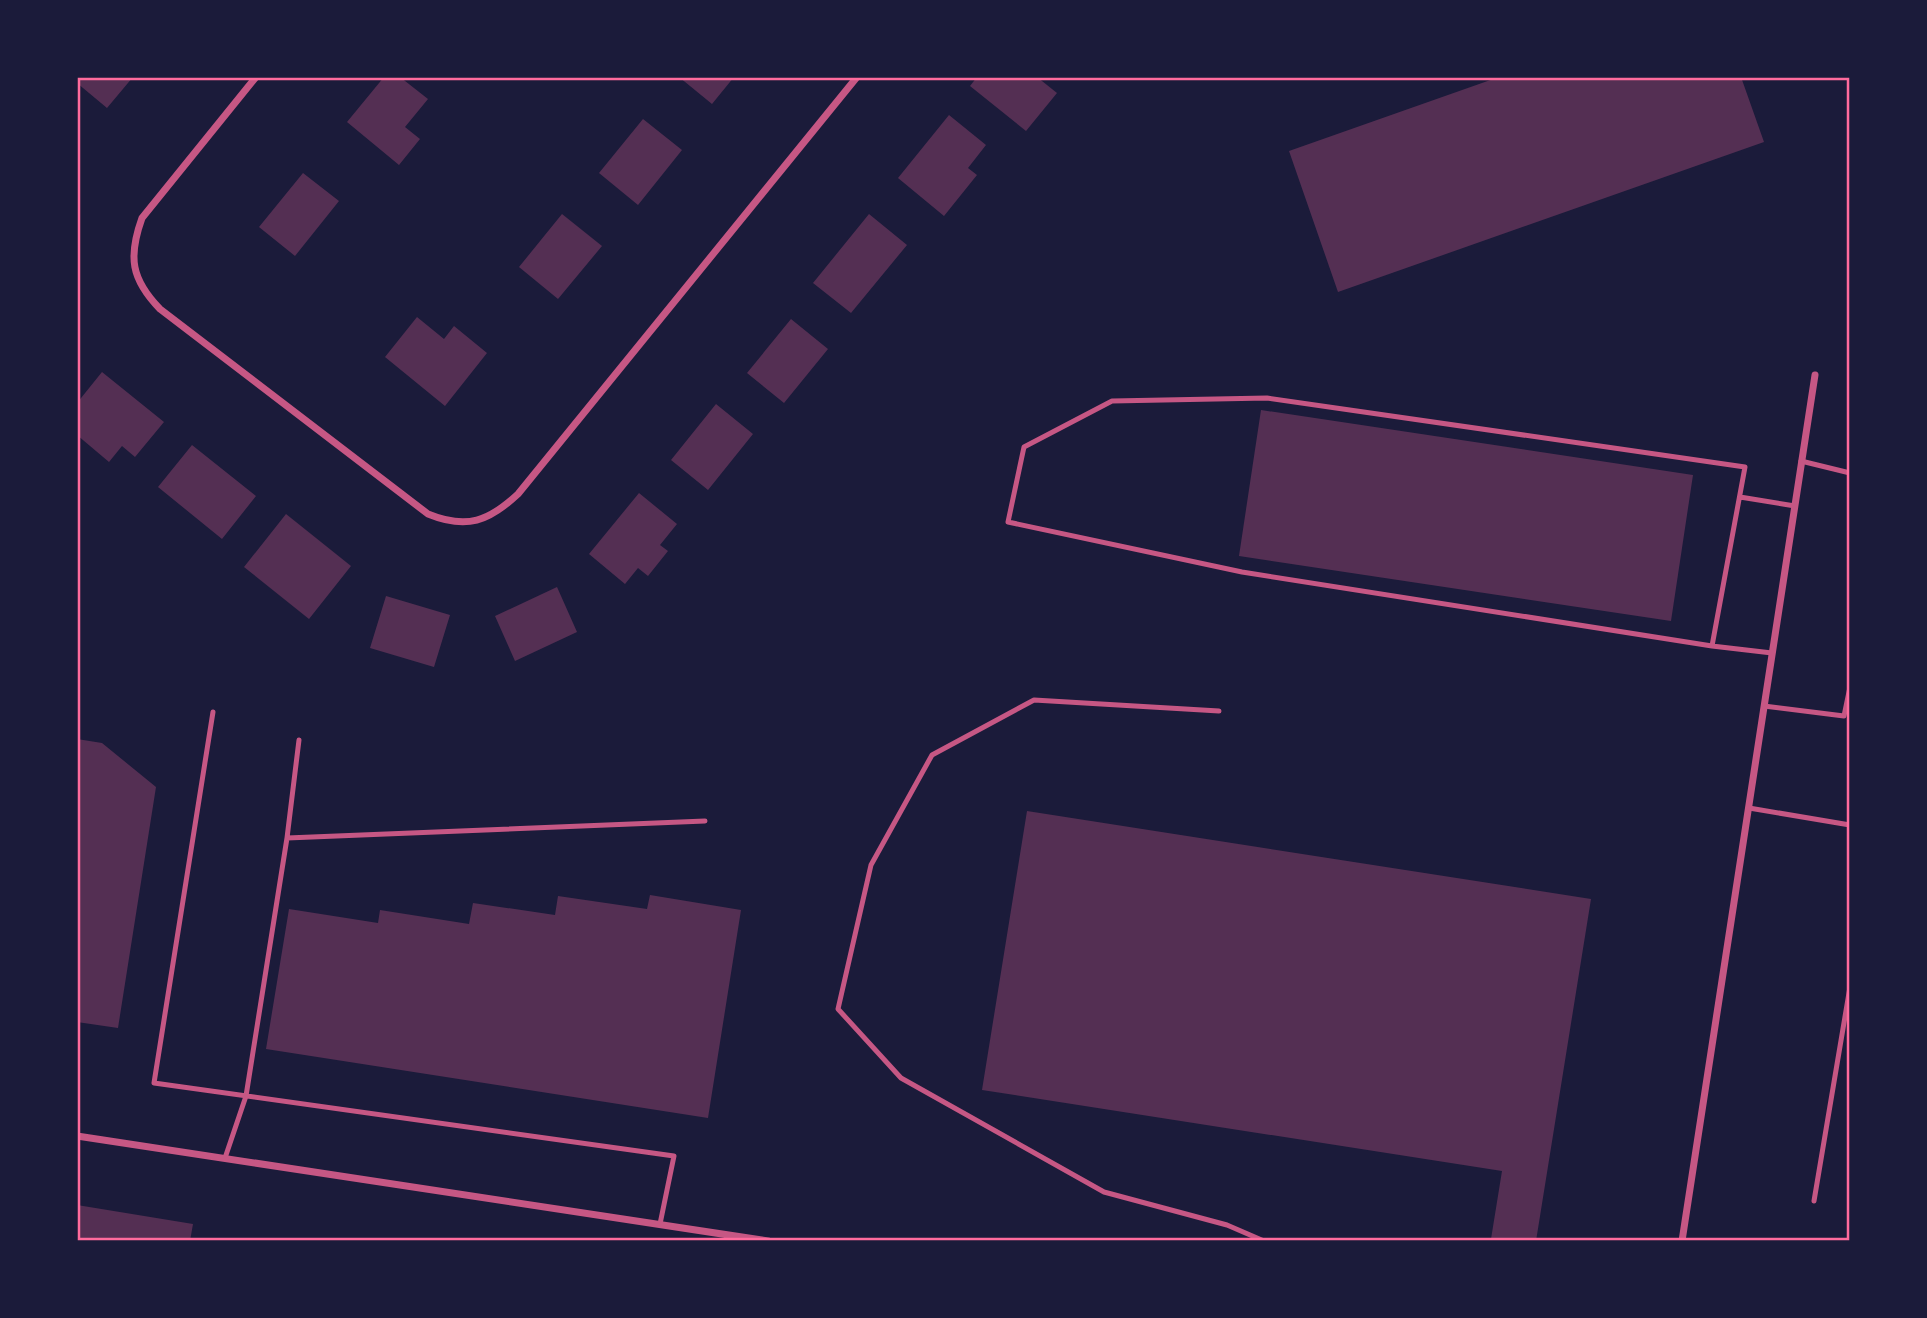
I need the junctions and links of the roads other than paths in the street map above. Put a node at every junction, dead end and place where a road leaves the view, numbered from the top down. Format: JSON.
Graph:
{"nodes":[{"id":1,"x":256,"y":77,"type":"edge"},
{"id":2,"x":857,"y":77,"type":"edge"},
{"id":3,"x":1815,"y":375,"type":"dead end"},
{"id":4,"x":1801,"y":461,"type":"junction"},
{"id":5,"x":1850,"y":473,"type":"edge"},
{"id":6,"x":1740,"y":497,"type":"junction"},
{"id":7,"x":1795,"y":506,"type":"junction"},
{"id":8,"x":1712,"y":646,"type":"junction"},
{"id":9,"x":1772,"y":653,"type":"junction"},
{"id":10,"x":1850,"y":687,"type":"edge"},
{"id":11,"x":1764,"y":706,"type":"junction"},
{"id":12,"x":1219,"y":711,"type":"dead end"},
{"id":13,"x":213,"y":712,"type":"dead end"},
{"id":14,"x":299,"y":740,"type":"dead end"},
{"id":15,"x":1749,"y":808,"type":"junction"},
{"id":16,"x":705,"y":821,"type":"dead end"},
{"id":17,"x":1850,"y":825,"type":"edge"},
{"id":18,"x":287,"y":838,"type":"junction"},
{"id":19,"x":1850,"y":987,"type":"edge"},
{"id":20,"x":246,"y":1096,"type":"junction"},
{"id":21,"x":77,"y":1136,"type":"edge"},
{"id":22,"x":225,"y":1158,"type":"junction"},
{"id":23,"x":1814,"y":1201,"type":"dead end"},
{"id":24,"x":660,"y":1224,"type":"junction"},
{"id":25,"x":768,"y":1241,"type":"edge"},
{"id":26,"x":1264,"y":1241,"type":"edge"},
{"id":27,"x":1682,"y":1241,"type":"edge"}],
"edges":[{"from":1,"to":2,"type":"street"},
{"from":3,"to":4,"type":"street"},
{"from":4,"to":5,"type":"lane"},
{"from":4,"to":7,"type":"street"},
{"from":6,"to":7,"type":"lane"},
{"from":6,"to":8,"type":"lane"},
{"from":6,"to":8,"type":"lane"},
{"from":7,"to":9,"type":"street"},
{"from":8,"to":9,"type":"lane"},
{"from":9,"to":11,"type":"street"},
{"from":10,"to":11,"type":"lane"},
{"from":11,"to":15,"type":"street"},
{"from":12,"to":26,"type":"lane"},
{"from":13,"to":20,"type":"lane"},
{"from":14,"to":18,"type":"lane"},
{"from":15,"to":17,"type":"lane"},
{"from":15,"to":27,"type":"street"},
{"from":16,"to":18,"type":"lane"},
{"from":18,"to":20,"type":"lane"},
{"from":19,"to":23,"type":"lane"},
{"from":20,"to":22,"type":"lane"},
{"from":20,"to":24,"type":"lane"},
{"from":21,"to":22,"type":"street"},
{"from":22,"to":24,"type":"street"},
{"from":24,"to":25,"type":"street"}]}
